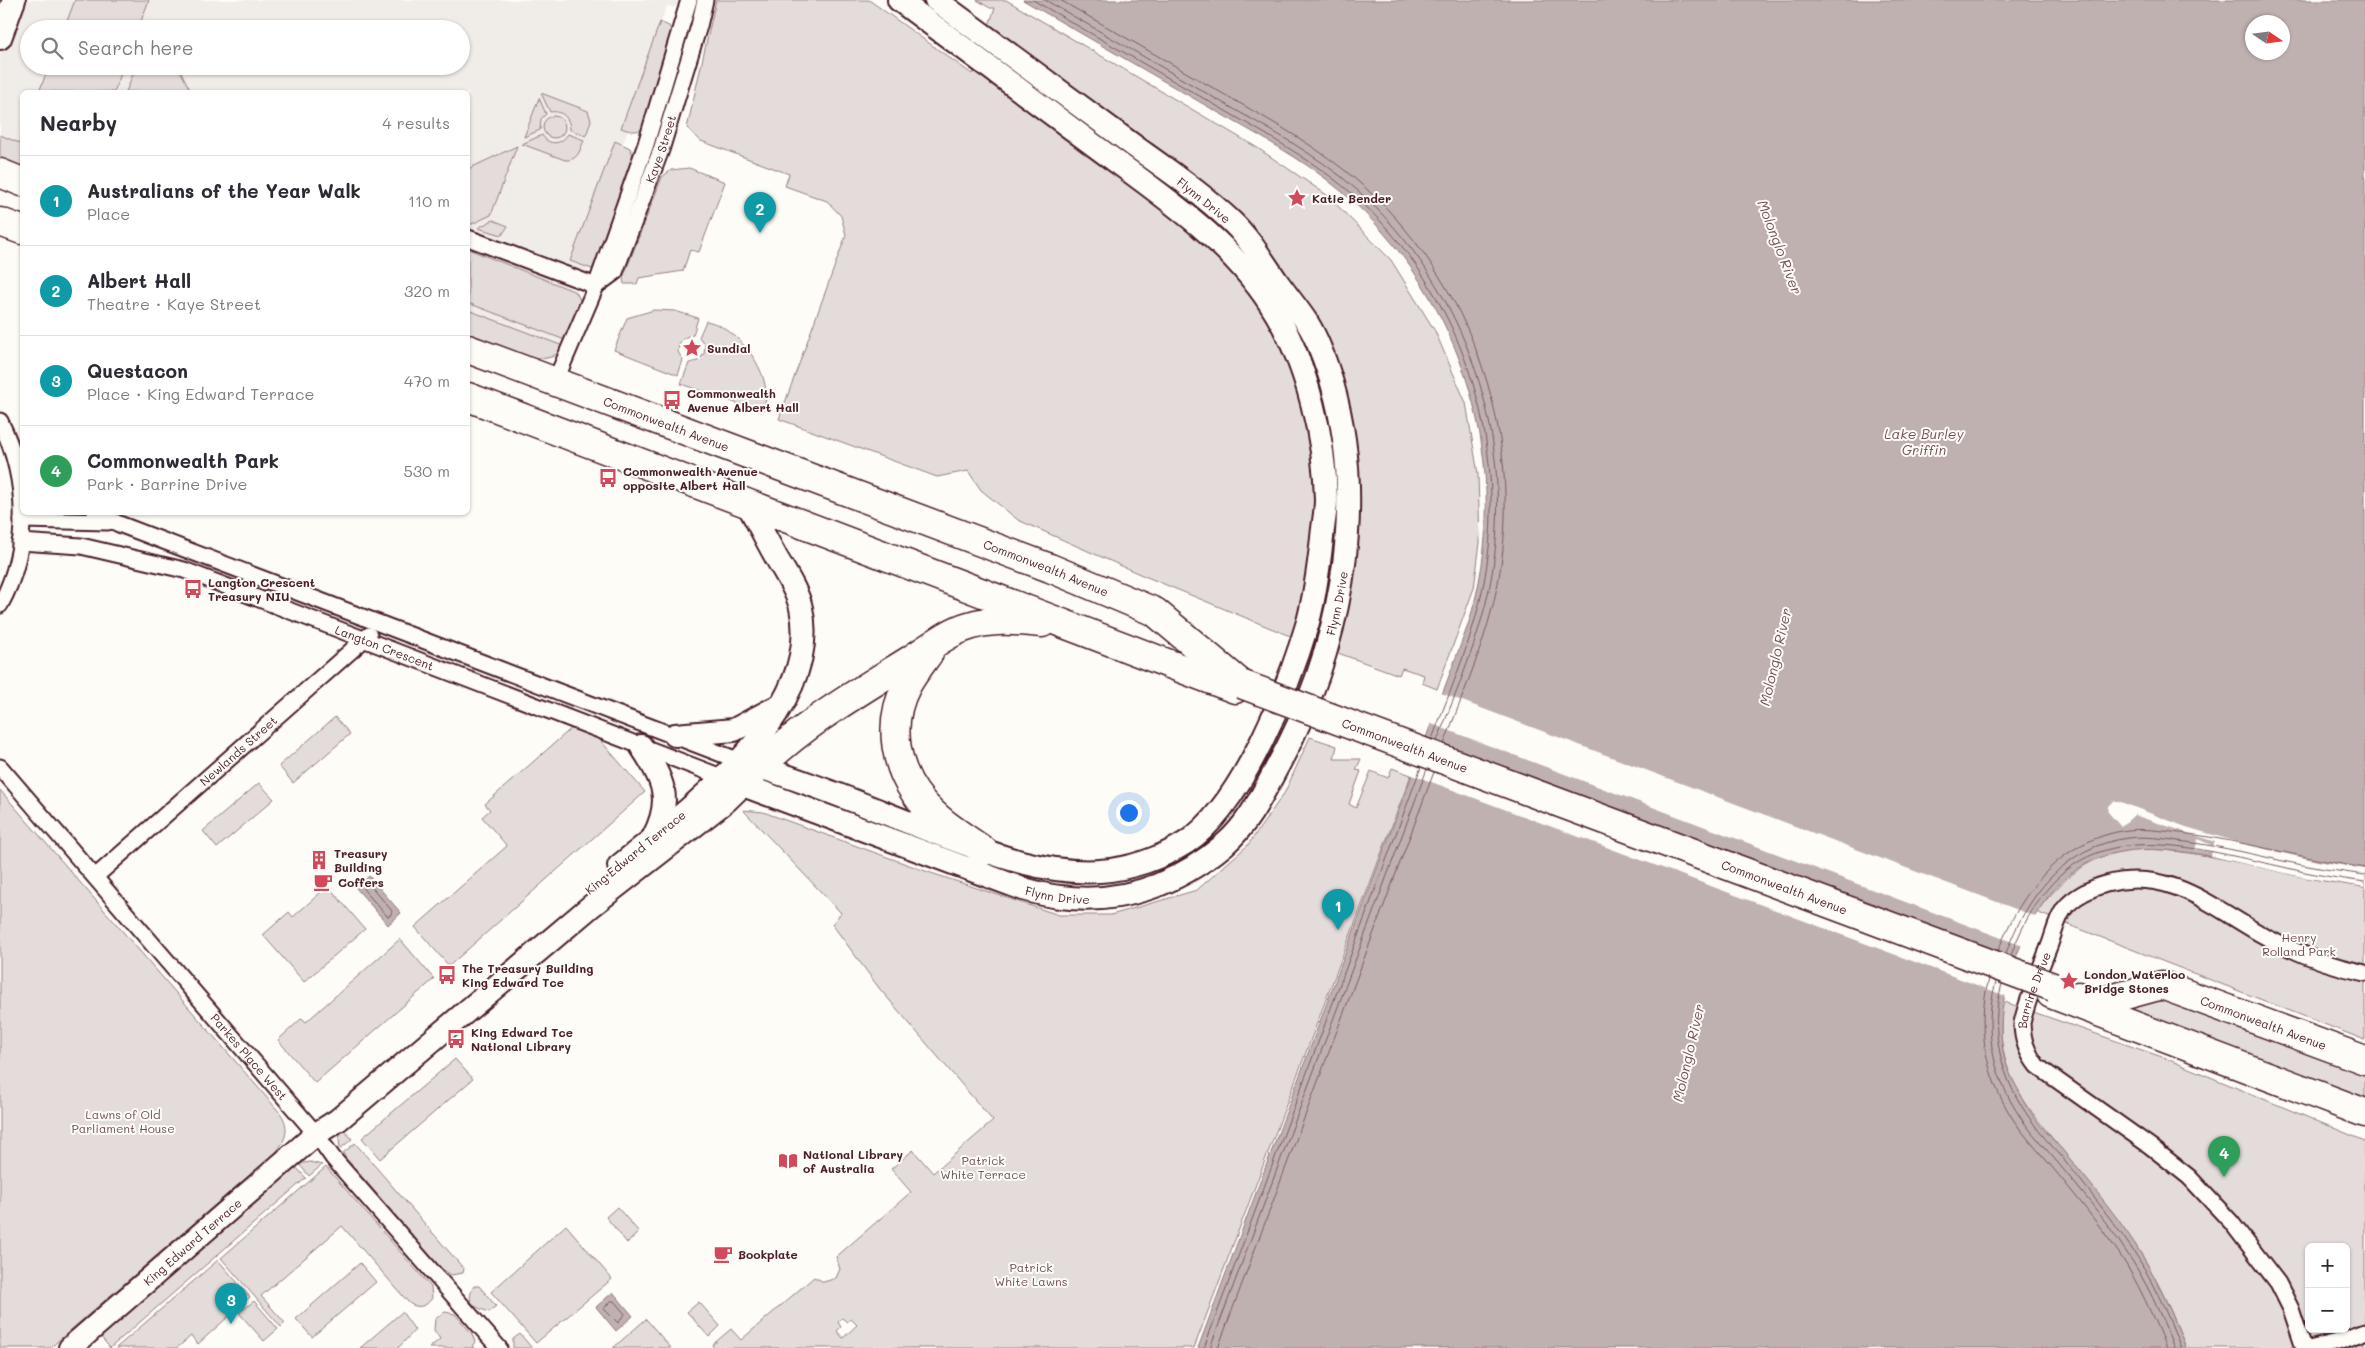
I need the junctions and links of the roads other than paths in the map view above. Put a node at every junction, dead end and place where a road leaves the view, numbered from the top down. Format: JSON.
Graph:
{"nodes":[{"id":1,"x":14,"y":0,"type":"edge"},
{"id":2,"x":689,"y":0,"type":"edge"},
{"id":3,"x":705,"y":0,"type":"edge"},
{"id":4,"x":899,"y":0,"type":"edge"},
{"id":5,"x":936,"y":0,"type":"edge"},
{"id":6,"x":0,"y":38,"type":"edge"},
{"id":7,"x":0,"y":173,"type":"edge"},
{"id":8,"x":20,"y":181,"type":"edge"},
{"id":9,"x":0,"y":222,"type":"edge"},
{"id":10,"x":20,"y":229,"type":"edge"},
{"id":11,"x":470,"y":239,"type":"edge"},
{"id":12,"x":596,"y":286,"type":"junction"},
{"id":13,"x":470,"y":350,"type":"edge"},
{"id":14,"x":555,"y":382,"type":"junction"},
{"id":15,"x":470,"y":398,"type":"edge"},
{"id":16,"x":0,"y":421,"type":"edge"},
{"id":17,"x":8,"y":440,"type":"junction"},
{"id":18,"x":20,"y":456,"type":"edge"},
{"id":19,"x":20,"y":493,"type":"edge"},
{"id":20,"x":747,"y":503,"type":"junction"},
{"id":21,"x":22,"y":515,"type":"edge"},
{"id":22,"x":99,"y":515,"type":"edge"},
{"id":23,"x":22,"y":520,"type":"junction"},
{"id":24,"x":112,"y":522,"type":"junction"},
{"id":25,"x":20,"y":542,"type":"junction"},
{"id":26,"x":0,"y":605,"type":"edge"},
{"id":27,"x":1068,"y":624,"type":"junction"},
{"id":28,"x":384,"y":625,"type":"junction"},
{"id":29,"x":362,"y":640,"type":"junction"},
{"id":30,"x":940,"y":641,"type":"junction"},
{"id":31,"x":475,"y":659,"type":"junction"},
{"id":32,"x":465,"y":678,"type":"junction"},
{"id":33,"x":1240,"y":687,"type":"junction"},
{"id":34,"x":782,"y":703,"type":"junction"},
{"id":35,"x":675,"y":735,"type":"junction"},
{"id":36,"x":641,"y":746,"type":"junction"},
{"id":37,"x":0,"y":766,"type":"edge"},
{"id":38,"x":742,"y":773,"type":"junction"},
{"id":39,"x":654,"y":837,"type":"junction"},
{"id":40,"x":984,"y":850,"type":"junction"},
{"id":41,"x":95,"y":877,"type":"junction"},
{"id":42,"x":2365,"y":973,"type":"edge"},
{"id":43,"x":2052,"y":991,"type":"junction"},
{"id":44,"x":2365,"y":1060,"type":"edge"},
{"id":45,"x":2365,"y":1112,"type":"edge"},
{"id":46,"x":316,"y":1134,"type":"junction"},
{"id":47,"x":2365,"y":1332,"type":"edge"},
{"id":48,"x":70,"y":1348,"type":"edge"},
{"id":49,"x":500,"y":1348,"type":"edge"},
{"id":50,"x":2304,"y":1348,"type":"edge"},
{"id":51,"x":2313,"y":1348,"type":"edge"}],
"edges":[{"from":1,"to":6,"type":"main road"},
{"from":2,"to":12,"type":"street","name":"Kaye Street"},
{"from":3,"to":12,"type":"street","name":"Kaye Street"},
{"from":4,"to":40,"type":"main road","name":"Flynn Drive"},
{"from":5,"to":38,"type":"main road","name":"Flynn Drive"},
{"from":7,"to":8,"type":"highway"},
{"from":9,"to":10,"type":"highway"},
{"from":11,"to":12,"type":"street"},
{"from":12,"to":14,"type":"street","name":"Kaye Street"},
{"from":13,"to":14,"type":"highway","name":"Commonwealth Avenue"},
{"from":14,"to":33,"type":"highway","name":"Commonwealth Avenue"},
{"from":15,"to":20,"type":"highway","name":"Commonwealth Avenue"},
{"from":16,"to":17,"type":"street"},
{"from":17,"to":18,"type":"street"},
{"from":17,"to":19,"type":"street"},
{"from":20,"to":27,"type":"highway","name":"Commonwealth Avenue"},
{"from":20,"to":34,"type":"main road","name":"King Edward Terrace"},
{"from":21,"to":23,"type":"street"},
{"from":22,"to":24,"type":"street","name":"Langton Crescent"},
{"from":23,"to":24,"type":"street","name":"Langton Crescent"},
{"from":23,"to":25,"type":"street"},
{"from":24,"to":28,"type":"street","name":"Langton Crescent"},
{"from":25,"to":26,"type":"street"},
{"from":25,"to":29,"type":"street","name":"Langton Crescent"},
{"from":27,"to":30,"type":"highway"},
{"from":27,"to":33,"type":"highway","name":"Commonwealth Avenue"},
{"from":28,"to":29,"type":"street","name":"Newlands Street"},
{"from":28,"to":31,"type":"street","name":"Langton Crescent"},
{"from":29,"to":32,"type":"street","name":"Langton Crescent"},
{"from":29,"to":41,"type":"street","name":"Newlands Street"},
{"from":30,"to":38,"type":"highway"},
{"from":30,"to":40,"type":"highway"},
{"from":31,"to":32,"type":"street"},
{"from":31,"to":35,"type":"street","name":"Langton Crescent"},
{"from":32,"to":36,"type":"street","name":"Langton Crescent"},
{"from":33,"to":43,"type":"highway","name":"Commonwealth Avenue","bridge":true},
{"from":33,"to":43,"type":"highway","name":"Commonwealth Avenue"},
{"from":34,"to":35,"type":"main road"},
{"from":34,"to":38,"type":"main road","name":"King Edward Terrace"},
{"from":35,"to":38,"type":"street","name":"Langton Crescent"},
{"from":36,"to":38,"type":"street","name":"Langton Crescent"},
{"from":36,"to":39,"type":"main road"},
{"from":37,"to":41,"type":"street","name":"Parkes Place West"},
{"from":38,"to":39,"type":"main road","name":"King Edward Terrace"},
{"from":38,"to":40,"type":"main road","name":"Flynn Drive"},
{"from":38,"to":46,"type":"main road","name":"King Edward Terrace"},
{"from":39,"to":46,"type":"main road","name":"King Edward Terrace"},
{"from":41,"to":46,"type":"street","name":"Parkes Place West"},
{"from":42,"to":50,"type":"street","name":"Barrine Drive"},
{"from":43,"to":44,"type":"highway","name":"Commonwealth Avenue"},
{"from":43,"to":45,"type":"highway","name":"Commonwealth Avenue"},
{"from":46,"to":48,"type":"main road","name":"King Edward Terrace"},
{"from":46,"to":49,"type":"street","name":"Parkes Place West"},
{"from":47,"to":51,"type":"street"}]}
